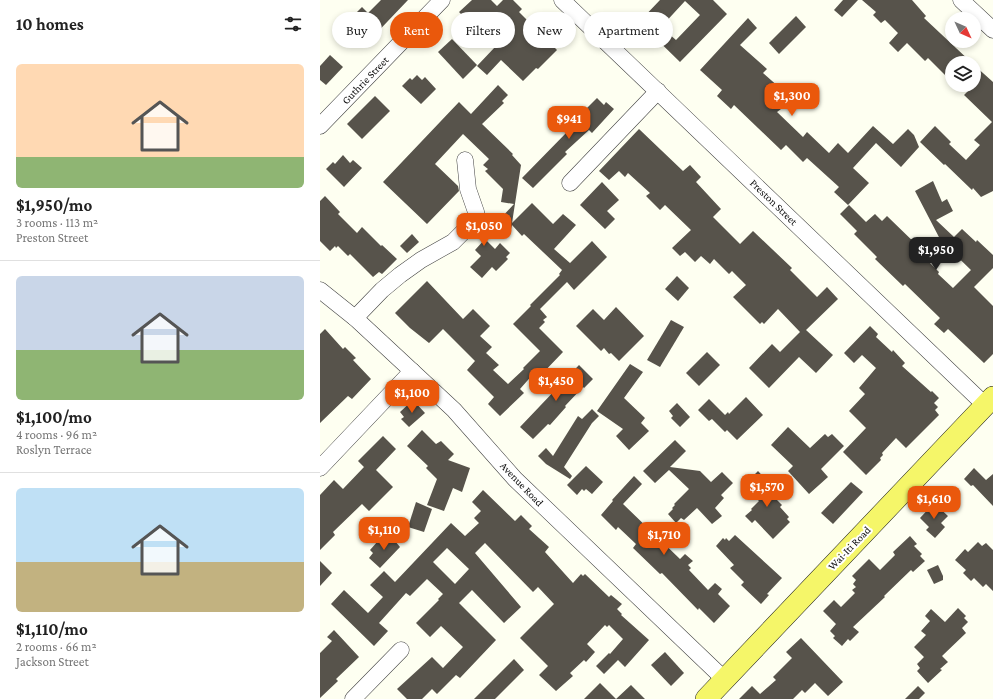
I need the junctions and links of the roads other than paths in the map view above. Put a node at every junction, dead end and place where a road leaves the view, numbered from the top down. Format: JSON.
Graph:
{"nodes":[{"id":1,"x":442,"y":0,"type":"edge"},
{"id":2,"x":562,"y":0,"type":"edge"},
{"id":3,"x":961,"y":0,"type":"edge"},
{"id":4,"x":993,"y":30,"type":"edge"},
{"id":5,"x":658,"y":91,"type":"junction"},
{"id":6,"x":320,"y":126,"type":"edge"},
{"id":7,"x":464,"y":160,"type":"dead end"},
{"id":8,"x":570,"y":183,"type":"dead end"},
{"id":9,"x":320,"y":290,"type":"edge"},
{"id":10,"x":355,"y":318,"type":"junction"},
{"id":11,"x":412,"y":371,"type":"junction"},
{"id":12,"x":989,"y":401,"type":"edge"},
{"id":13,"x":320,"y":468,"type":"edge"},
{"id":14,"x":401,"y":650,"type":"dead end"},
{"id":15,"x":724,"y":679,"type":"junction"},
{"id":16,"x":353,"y":699,"type":"edge"},
{"id":17,"x":706,"y":699,"type":"edge"}],
"edges":[{"from":1,"to":6,"type":"street","name":"Guthrie Street"},
{"from":2,"to":5,"type":"street","name":"Preston Street"},
{"from":3,"to":4,"type":"street"},
{"from":5,"to":8,"type":"street"},
{"from":5,"to":12,"type":"street","name":"Preston Street"},
{"from":7,"to":10,"type":"street"},
{"from":9,"to":10,"type":"street","name":"Avenue Road"},
{"from":10,"to":11,"type":"street","name":"Avenue Road"},
{"from":11,"to":13,"type":"street"},
{"from":11,"to":15,"type":"street","name":"Avenue Road"},
{"from":12,"to":15,"type":"main road","name":"Wai-Iti Road"},
{"from":14,"to":16,"type":"street"},
{"from":15,"to":17,"type":"main road","name":"Wai-Iti Road"}]}
